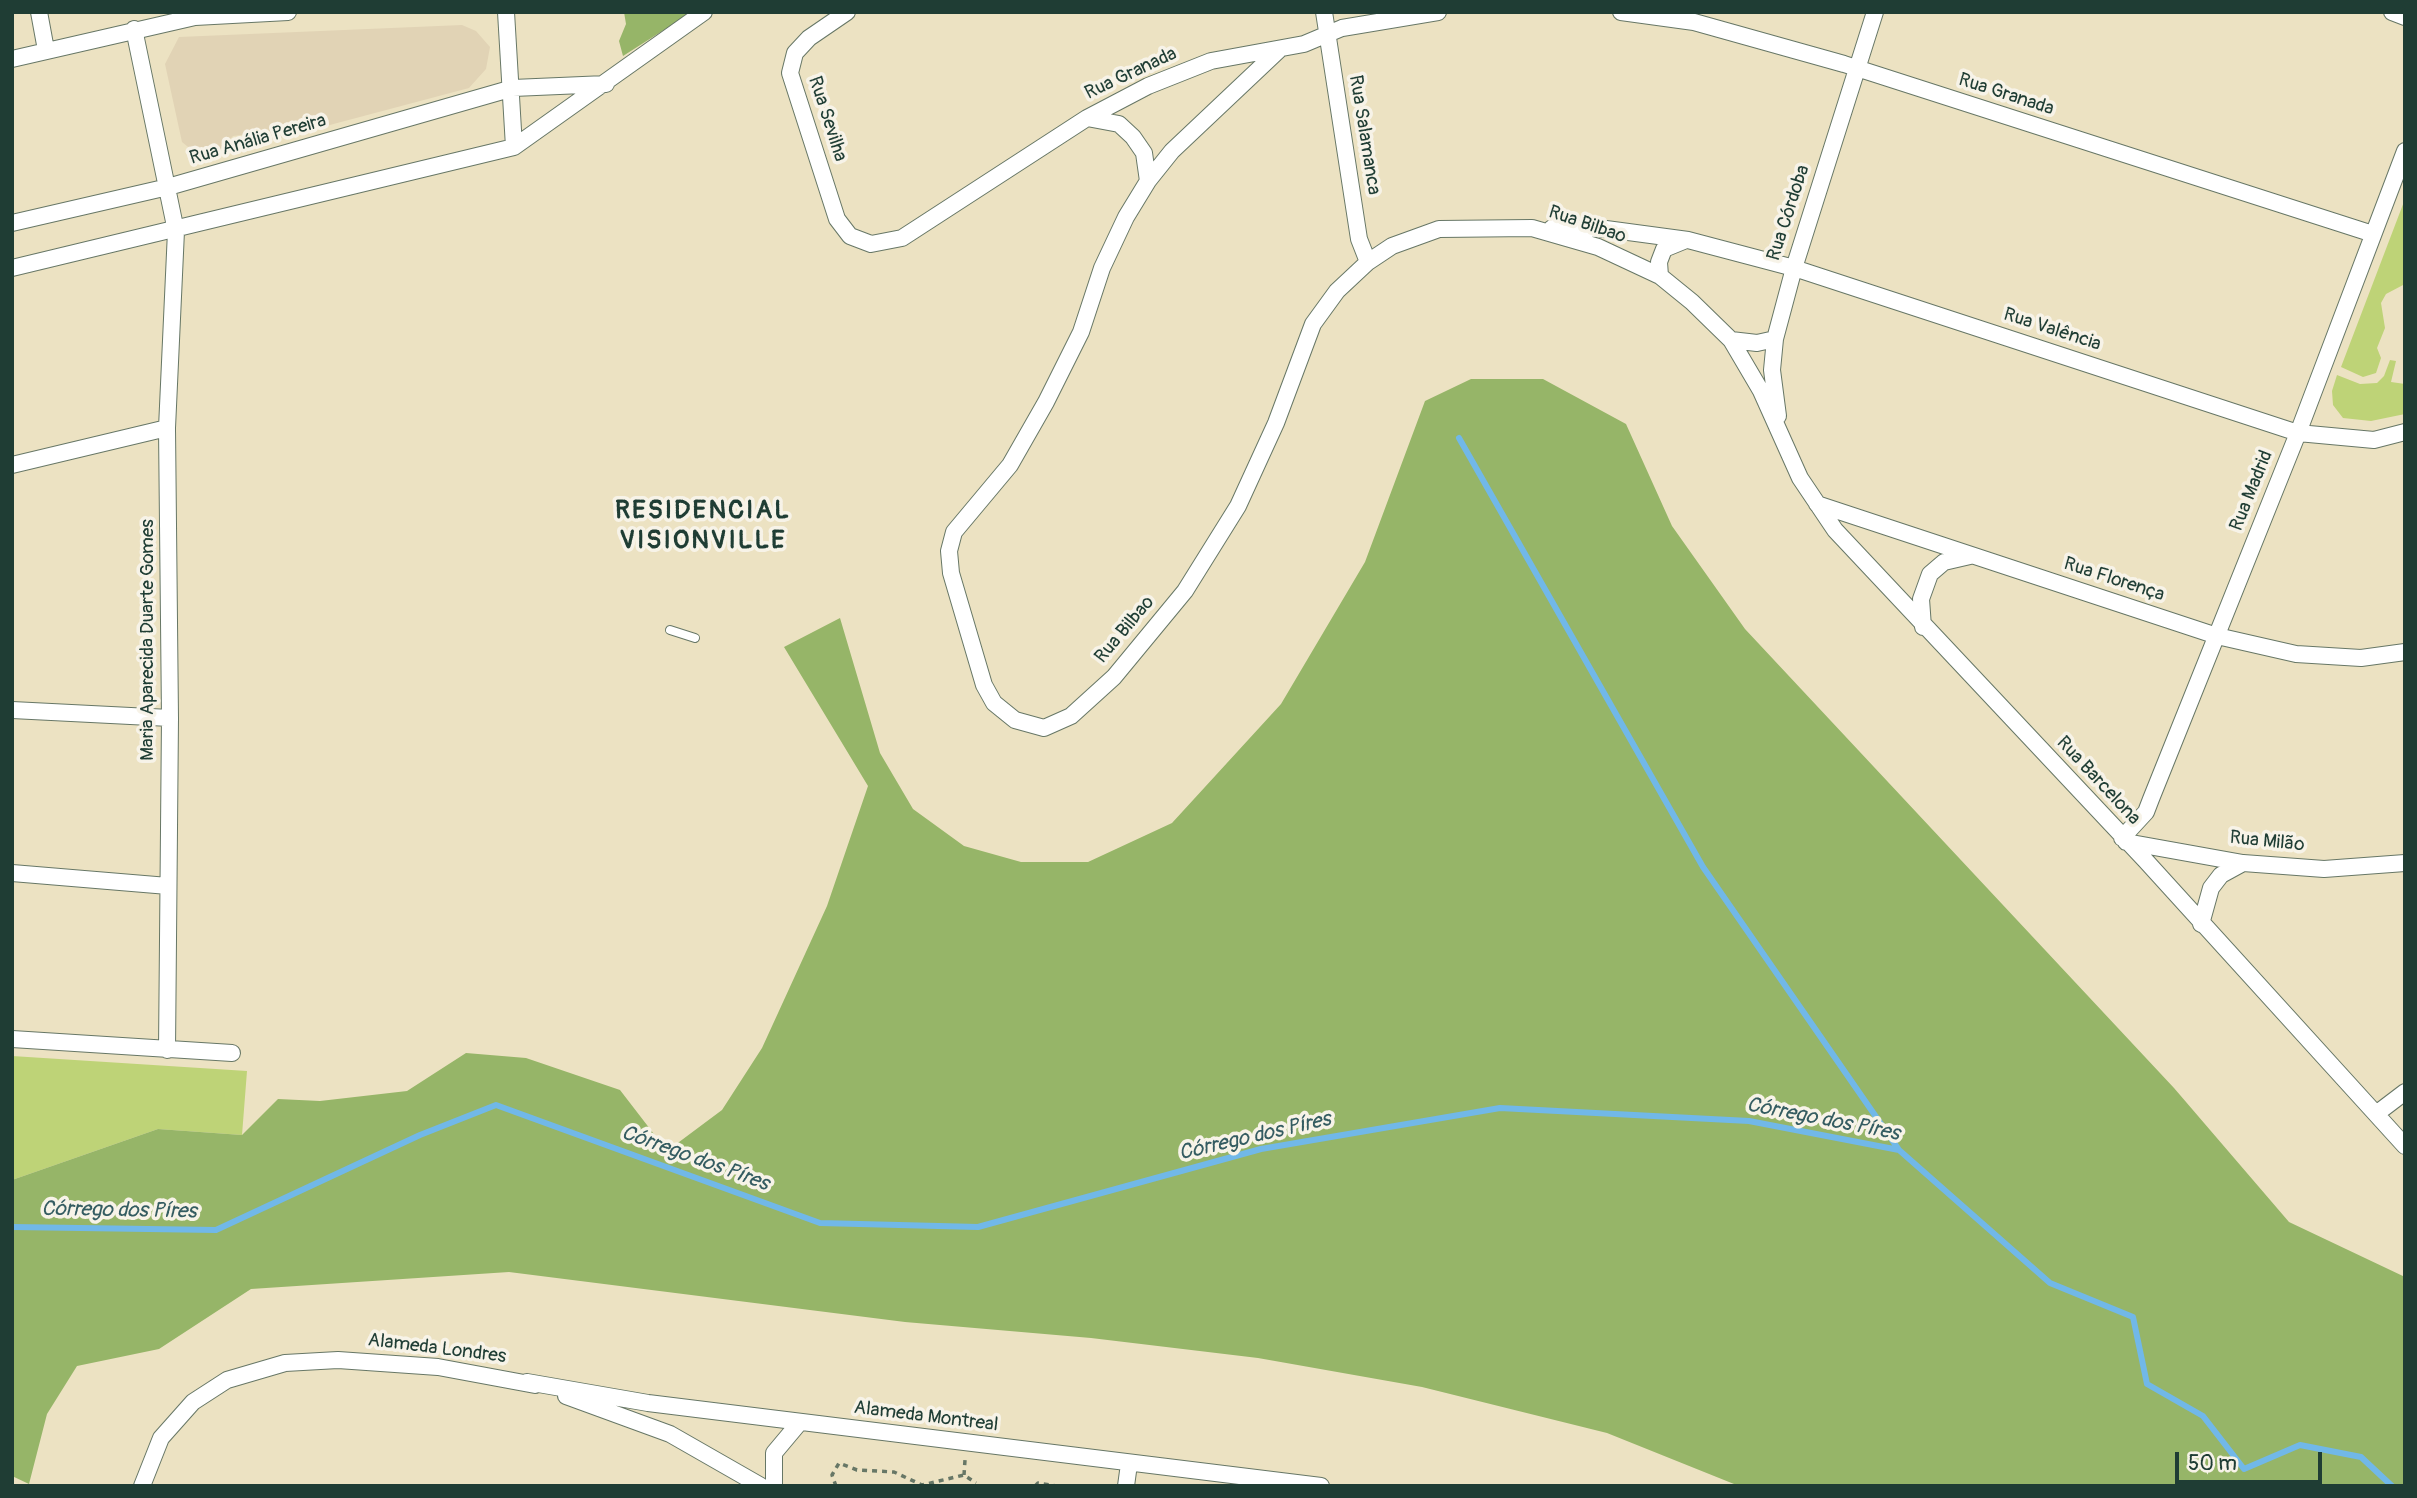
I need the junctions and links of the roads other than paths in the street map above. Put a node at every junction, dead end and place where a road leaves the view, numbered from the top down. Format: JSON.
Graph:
{"nodes":[{"id":1,"x":39,"y":12,"type":"edge"},
{"id":2,"x":288,"y":12,"type":"edge"},
{"id":3,"x":506,"y":12,"type":"edge"},
{"id":4,"x":704,"y":12,"type":"edge"},
{"id":5,"x":847,"y":12,"type":"edge"},
{"id":6,"x":1324,"y":12,"type":"edge"},
{"id":7,"x":1438,"y":12,"type":"edge"},
{"id":8,"x":1620,"y":12,"type":"edge"},
{"id":9,"x":1875,"y":12,"type":"edge"},
{"id":10,"x":2392,"y":12,"type":"edge"},
{"id":11,"x":2405,"y":17,"type":"edge"},
{"id":12,"x":134,"y":29,"type":"junction"},
{"id":13,"x":1327,"y":35,"type":"junction"},
{"id":14,"x":1280,"y":49,"type":"junction"},
{"id":15,"x":46,"y":50,"type":"junction"},
{"id":16,"x":12,"y":58,"type":"edge"},
{"id":17,"x":1858,"y":68,"type":"junction"},
{"id":18,"x":606,"y":84,"type":"junction"},
{"id":19,"x":513,"y":88,"type":"junction"},
{"id":20,"x":1087,"y":118,"type":"junction"},
{"id":21,"x":514,"y":147,"type":"junction"},
{"id":22,"x":2405,"y":151,"type":"edge"},
{"id":23,"x":1148,"y":181,"type":"junction"},
{"id":24,"x":168,"y":187,"type":"junction"},
{"id":25,"x":12,"y":223,"type":"edge"},
{"id":26,"x":1532,"y":228,"type":"junction"},
{"id":27,"x":176,"y":230,"type":"junction"},
{"id":28,"x":2373,"y":234,"type":"junction"},
{"id":29,"x":1688,"y":240,"type":"junction"},
{"id":30,"x":871,"y":244,"type":"joint"},
{"id":31,"x":1368,"y":262,"type":"junction"},
{"id":32,"x":12,"y":268,"type":"edge"},
{"id":33,"x":1794,"y":268,"type":"junction"},
{"id":34,"x":1660,"y":276,"type":"junction"},
{"id":35,"x":1775,"y":339,"type":"junction"},
{"id":36,"x":1731,"y":341,"type":"junction"},
{"id":37,"x":167,"y":428,"type":"junction"},
{"id":38,"x":1780,"y":432,"type":"junction"},
{"id":39,"x":2405,"y":432,"type":"edge"},
{"id":40,"x":2298,"y":433,"type":"junction"},
{"id":41,"x":12,"y":465,"type":"edge"},
{"id":42,"x":1817,"y":504,"type":"junction"},
{"id":43,"x":1973,"y":555,"type":"junction"},
{"id":44,"x":1923,"y":627,"type":"junction"},
{"id":45,"x":670,"y":630,"type":"dead end"},
{"id":46,"x":2217,"y":636,"type":"junction"},
{"id":47,"x":695,"y":638,"type":"dead end"},
{"id":48,"x":2405,"y":652,"type":"edge"},
{"id":49,"x":12,"y":710,"type":"edge"},
{"id":50,"x":170,"y":719,"type":"junction"},
{"id":51,"x":2124,"y":840,"type":"junction"},
{"id":52,"x":2243,"y":863,"type":"junction"},
{"id":53,"x":2405,"y":863,"type":"edge"},
{"id":54,"x":12,"y":873,"type":"edge"},
{"id":55,"x":168,"y":886,"type":"junction"},
{"id":56,"x":2202,"y":924,"type":"junction"},
{"id":57,"x":12,"y":1039,"type":"edge"},
{"id":58,"x":167,"y":1050,"type":"junction"},
{"id":59,"x":232,"y":1053,"type":"dead end"},
{"id":60,"x":2405,"y":1092,"type":"edge"},
{"id":61,"x":2376,"y":1114,"type":"junction"},
{"id":62,"x":2405,"y":1146,"type":"edge"},
{"id":63,"x":527,"y":1382,"type":"junction"},
{"id":64,"x":800,"y":1422,"type":"junction"},
{"id":65,"x":1129,"y":1464,"type":"junction"},
{"id":66,"x":142,"y":1486,"type":"edge"},
{"id":67,"x":761,"y":1486,"type":"edge"},
{"id":68,"x":774,"y":1486,"type":"edge"},
{"id":69,"x":1126,"y":1486,"type":"edge"},
{"id":70,"x":1321,"y":1486,"type":"edge"}],
"edges":[{"from":1,"to":15,"type":"street"},
{"from":2,"to":12,"type":"street"},
{"from":3,"to":19,"type":"street"},
{"from":4,"to":18,"type":"street"},
{"from":5,"to":30,"type":"street","name":"Rua Sevilha"},
{"from":6,"to":13,"type":"street","name":"Rua Salamanca"},
{"from":7,"to":13,"type":"street","name":"Rua Granada"},
{"from":8,"to":17,"type":"street","name":"Rua Granada"},
{"from":9,"to":17,"type":"street","name":"Rua Córdoba"},
{"from":10,"to":11,"type":"street"},
{"from":12,"to":15,"type":"street"},
{"from":12,"to":24,"type":"street","name":"Maria Aparecida Duarte Gomes"},
{"from":13,"to":14,"type":"street","name":"Rua Granada"},
{"from":13,"to":31,"type":"street","name":"Rua Salamanca"},
{"from":14,"to":20,"type":"street","name":"Rua Granada"},
{"from":14,"to":23,"type":"street","name":"Rua Bilbao"},
{"from":15,"to":16,"type":"street"},
{"from":17,"to":28,"type":"street","name":"Rua Granada"},
{"from":17,"to":33,"type":"street","name":"Rua Córdoba"},
{"from":18,"to":19,"type":"street","name":"Rua Anália Pereira"},
{"from":18,"to":21,"type":"street"},
{"from":19,"to":21,"type":"street"},
{"from":19,"to":24,"type":"street","name":"Rua Anália Pereira"},
{"from":20,"to":23,"type":"street"},
{"from":20,"to":30,"type":"street","name":"Rua Granada"},
{"from":21,"to":27,"type":"street"},
{"from":22,"to":28,"type":"street","name":"Rua Madrid"},
{"from":23,"to":31,"type":"street","name":"Rua Bilbao"},
{"from":24,"to":25,"type":"street","name":"Rua Anália Pereira"},
{"from":24,"to":27,"type":"street","name":"Maria Aparecida Duarte Gomes"},
{"from":26,"to":29,"type":"street","name":"Rua Valência"},
{"from":26,"to":31,"type":"street","name":"Rua Bilbao"},
{"from":26,"to":34,"type":"street","name":"Rua Bilbao"},
{"from":27,"to":32,"type":"street"},
{"from":27,"to":37,"type":"street","name":"Maria Aparecida Duarte Gomes"},
{"from":28,"to":40,"type":"street","name":"Rua Madrid"},
{"from":29,"to":33,"type":"street","name":"Rua Valência"},
{"from":29,"to":34,"type":"street"},
{"from":33,"to":35,"type":"street","name":"Rua Córdoba"},
{"from":33,"to":40,"type":"street","name":"Rua Valência"},
{"from":34,"to":36,"type":"street","name":"Rua Bilbao"},
{"from":35,"to":36,"type":"street"},
{"from":35,"to":38,"type":"street","name":"Rua Córdoba"},
{"from":36,"to":38,"type":"street","name":"Rua Bilbao"},
{"from":37,"to":41,"type":"street"},
{"from":37,"to":50,"type":"street","name":"Maria Aparecida Duarte Gomes"},
{"from":38,"to":42,"type":"street","name":"Rua Barcelona"},
{"from":39,"to":40,"type":"street","name":"Rua Valência"},
{"from":40,"to":46,"type":"street","name":"Rua Madrid"},
{"from":42,"to":43,"type":"street","name":"Rua Florença"},
{"from":42,"to":44,"type":"street","name":"Rua Barcelona"},
{"from":43,"to":44,"type":"street"},
{"from":43,"to":46,"type":"street","name":"Rua Florença"},
{"from":44,"to":51,"type":"street","name":"Rua Barcelona"},
{"from":45,"to":47,"type":"lane"},
{"from":46,"to":48,"type":"street","name":"Rua Florença"},
{"from":46,"to":51,"type":"street","name":"Rua Madrid"},
{"from":49,"to":50,"type":"street"},
{"from":50,"to":55,"type":"street","name":"Maria Aparecida Duarte Gomes"},
{"from":51,"to":52,"type":"street","name":"Rua Milão"},
{"from":51,"to":56,"type":"street","name":"Rua Barcelona"},
{"from":52,"to":53,"type":"street","name":"Rua Milão"},
{"from":52,"to":56,"type":"street"},
{"from":54,"to":55,"type":"street"},
{"from":55,"to":58,"type":"street","name":"Maria Aparecida Duarte Gomes"},
{"from":56,"to":61,"type":"street","name":"Rua Barcelona"},
{"from":57,"to":58,"type":"street"},
{"from":58,"to":59,"type":"street"},
{"from":60,"to":61,"type":"street"},
{"from":61,"to":62,"type":"street","name":"Rua Barcelona"},
{"from":63,"to":64,"type":"street","name":"Alameda Montreal"},
{"from":63,"to":66,"type":"street","name":"Alameda Londres"},
{"from":63,"to":67,"type":"street","name":"Alameda Londres"},
{"from":64,"to":65,"type":"street","name":"Alameda Montreal"},
{"from":64,"to":68,"type":"street"},
{"from":65,"to":69,"type":"street"},
{"from":65,"to":70,"type":"street","name":"Alameda Montreal"}]}
